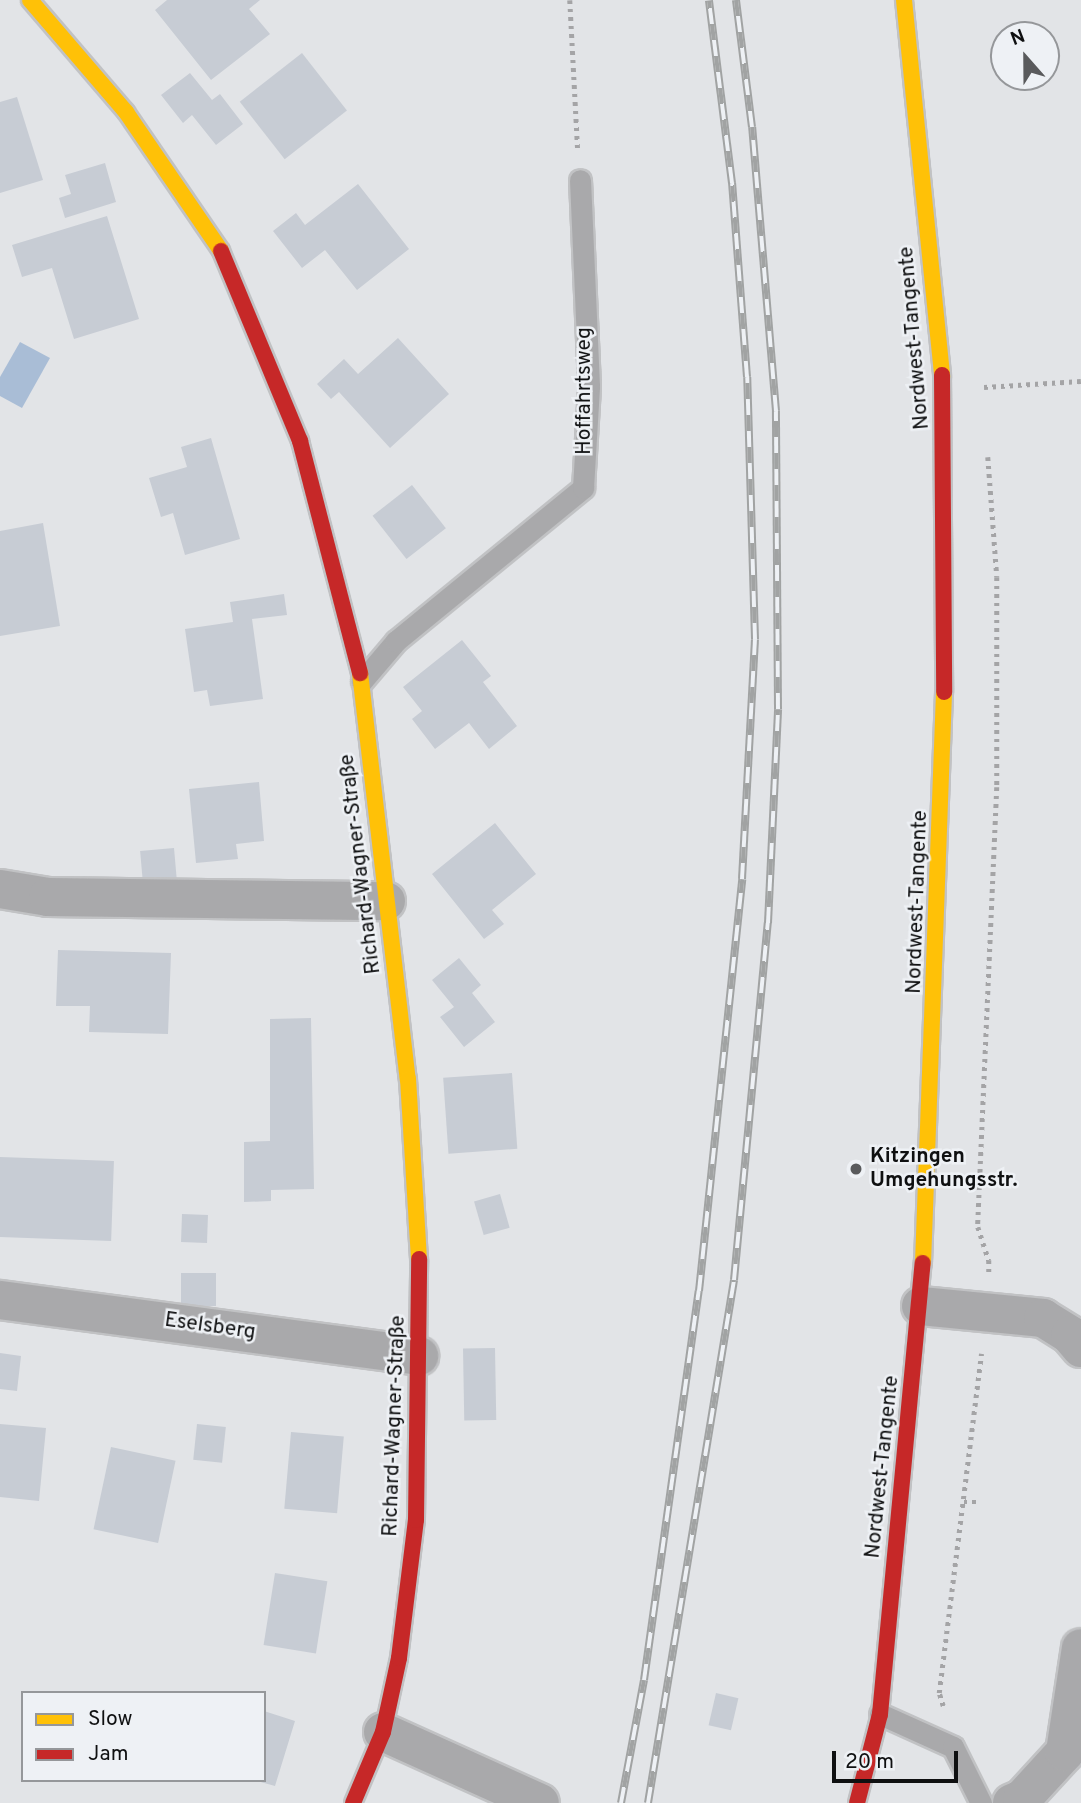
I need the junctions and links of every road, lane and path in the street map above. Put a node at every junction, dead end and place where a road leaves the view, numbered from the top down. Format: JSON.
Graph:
{"nodes":[{"id":1,"x":30,"y":0,"type":"edge"},
{"id":2,"x":570,"y":0,"type":"edge"},
{"id":3,"x":904,"y":0,"type":"edge"},
{"id":4,"x":580,"y":180,"type":"joint"},
{"id":5,"x":1081,"y":381,"type":"edge"},
{"id":6,"x":944,"y":390,"type":"junction"},
{"id":7,"x":362,"y":681,"type":"junction"},
{"id":8,"x":0,"y":889,"type":"edge"},
{"id":9,"x":386,"y":901,"type":"junction"},
{"id":10,"x":0,"y":1300,"type":"edge"},
{"id":11,"x":920,"y":1306,"type":"junction"},
{"id":12,"x":985,"y":1312,"type":"junction"},
{"id":13,"x":1077,"y":1338,"type":"edge"},
{"id":14,"x":419,"y":1356,"type":"junction"},
{"id":15,"x":964,"y":1502,"type":"junction"},
{"id":16,"x":980,"y":1502,"type":"dead end"},
{"id":17,"x":1081,"y":1648,"type":"edge"},
{"id":18,"x":880,"y":1714,"type":"junction"},
{"id":19,"x":383,"y":1731,"type":"junction"},
{"id":20,"x":953,"y":1747,"type":"junction"},
{"id":21,"x":353,"y":1803,"type":"edge"},
{"id":22,"x":540,"y":1803,"type":"edge"},
{"id":23,"x":857,"y":1803,"type":"edge"},
{"id":24,"x":981,"y":1803,"type":"edge"},
{"id":25,"x":1012,"y":1803,"type":"edge"}],
"edges":[{"from":1,"to":7,"type":"street","name":"Richard-Wagner-Straße"},
{"from":2,"to":4,"type":"path"},
{"from":3,"to":6,"type":"street","name":"Nordwest-Tangente"},
{"from":4,"to":7,"type":"lane","name":"Hoffahrtsweg"},
{"from":5,"to":6,"type":"path"},
{"from":6,"to":11,"type":"street","name":"Nordwest-Tangente"},
{"from":7,"to":9,"type":"street","name":"Richard-Wagner-Straße"},
{"from":8,"to":9,"type":"street"},
{"from":9,"to":14,"type":"street","name":"Richard-Wagner-Straße"},
{"from":10,"to":14,"type":"street","name":"Eselsberg"},
{"from":11,"to":12,"type":"street"},
{"from":11,"to":18,"type":"street","name":"Nordwest-Tangente"},
{"from":12,"to":13,"type":"street"},
{"from":12,"to":15,"type":"path"},
{"from":14,"to":19,"type":"street","name":"Richard-Wagner-Straße"},
{"from":15,"to":16,"type":"path"},
{"from":15,"to":20,"type":"path"},
{"from":17,"to":25,"type":"street"},
{"from":18,"to":20,"type":"lane"},
{"from":18,"to":23,"type":"street","name":"Nordwest-Tangente"},
{"from":19,"to":21,"type":"street","name":"Richard-Wagner-Straße"},
{"from":19,"to":22,"type":"street"},
{"from":20,"to":24,"type":"lane"}]}
